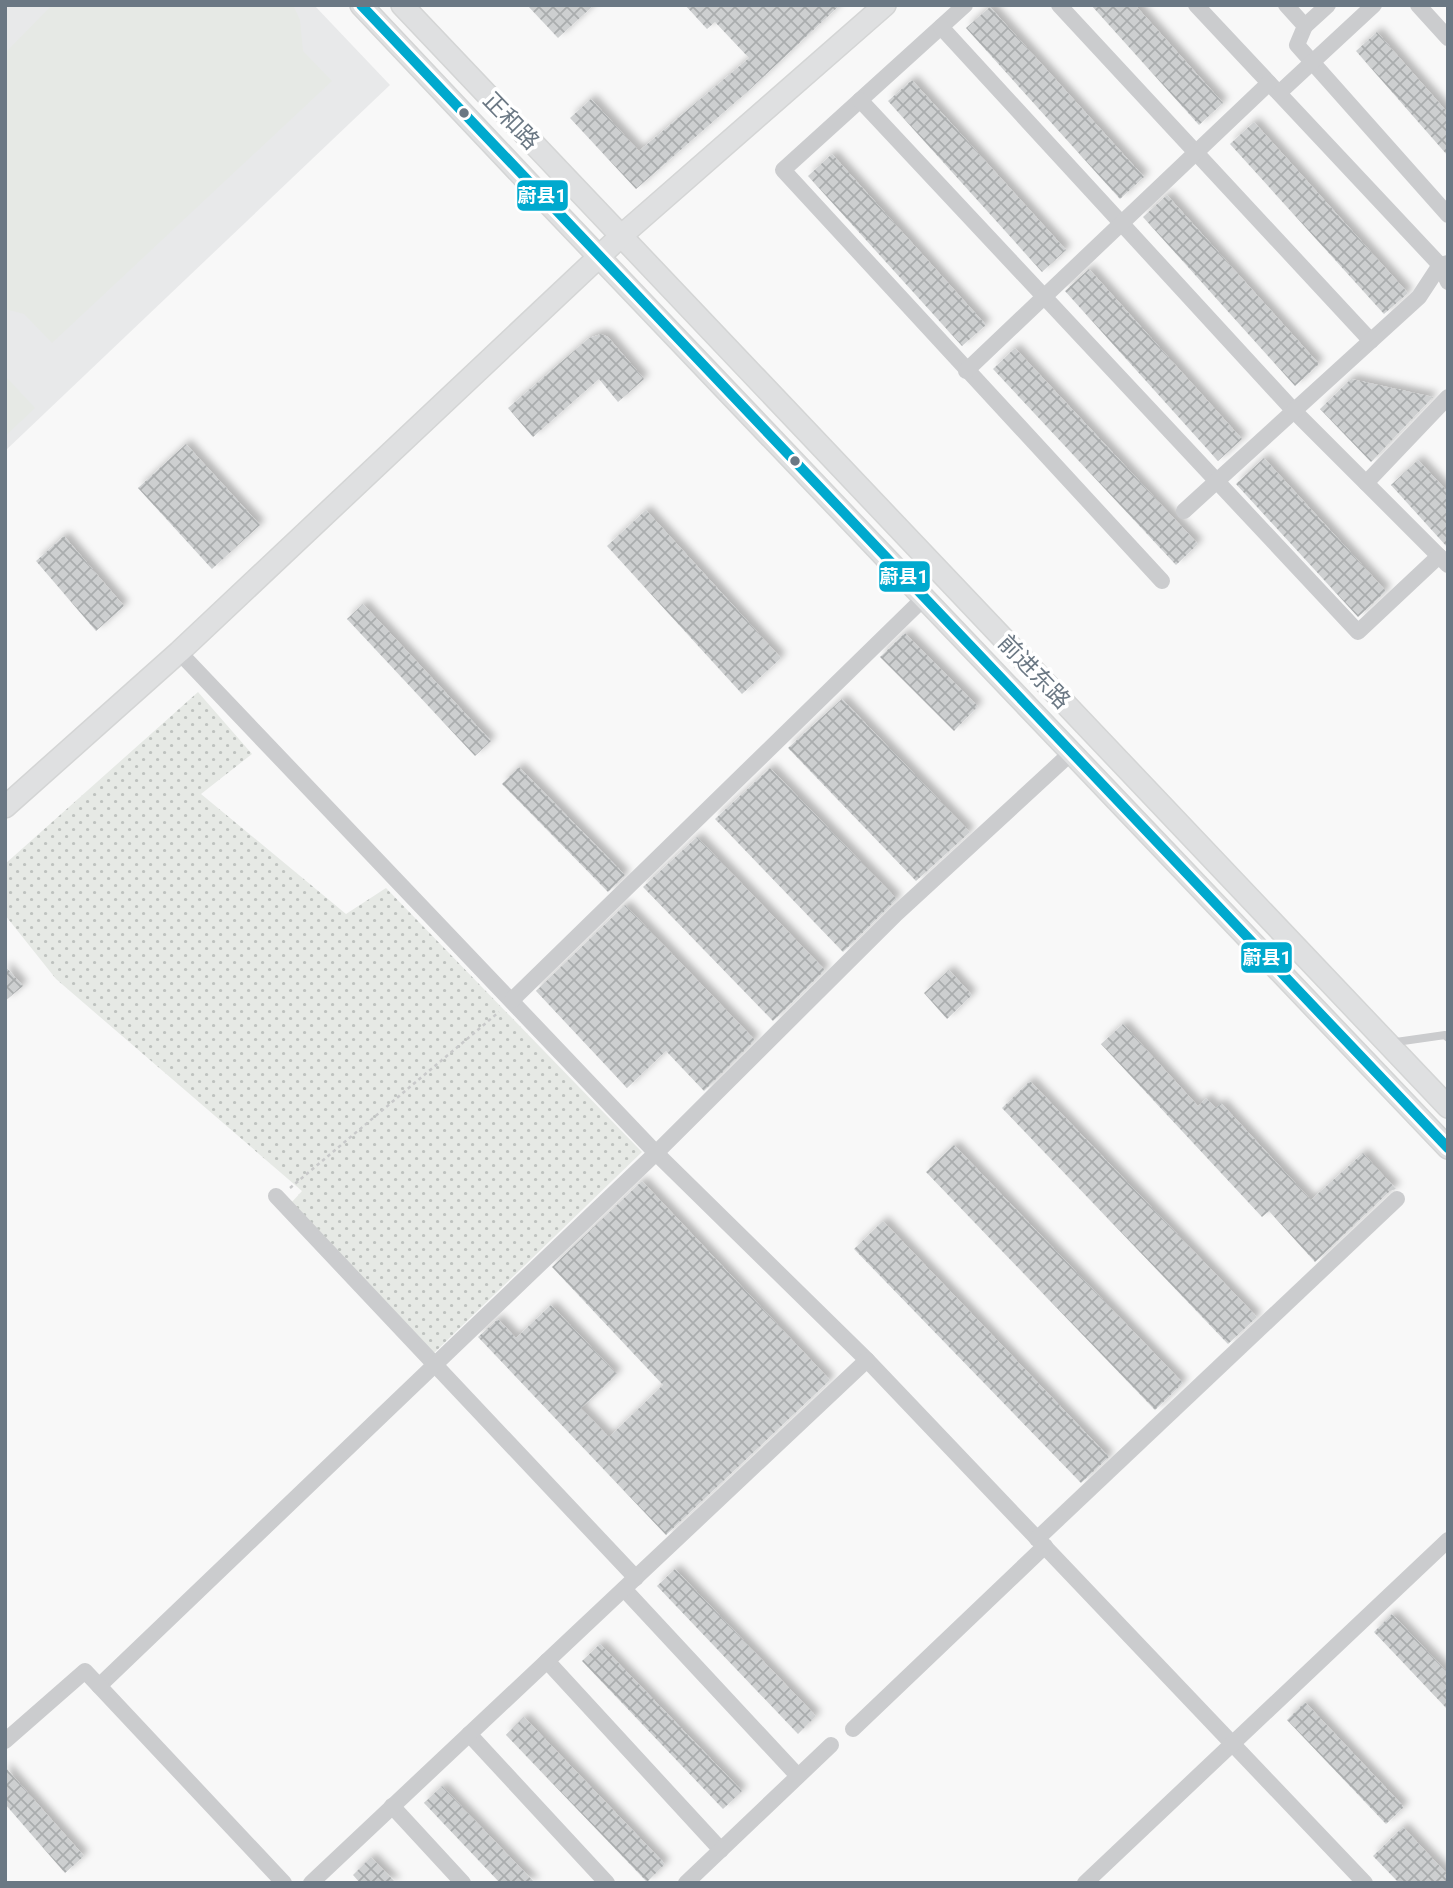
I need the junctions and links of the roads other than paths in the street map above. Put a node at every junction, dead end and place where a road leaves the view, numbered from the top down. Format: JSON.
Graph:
{"nodes":[{"id":1,"x":360,"y":5,"type":"edge"},
{"id":2,"x":402,"y":5,"type":"edge"},
{"id":3,"x":885,"y":5,"type":"edge"},
{"id":4,"x":965,"y":5,"type":"edge"},
{"id":5,"x":1059,"y":5,"type":"edge"},
{"id":6,"x":1196,"y":5,"type":"edge"},
{"id":7,"x":1286,"y":5,"type":"edge"},
{"id":8,"x":1328,"y":5,"type":"edge"},
{"id":9,"x":1374,"y":5,"type":"edge"},
{"id":10,"x":1418,"y":5,"type":"edge"},
{"id":11,"x":1305,"y":26,"type":"junction"},
{"id":12,"x":941,"y":27,"type":"junction"},
{"id":13,"x":1448,"y":38,"type":"edge"},
{"id":14,"x":1311,"y":62,"type":"junction"},
{"id":15,"x":1274,"y":88,"type":"junction"},
{"id":16,"x":860,"y":100,"type":"junction"},
{"id":17,"x":1196,"y":153,"type":"junction"},
{"id":18,"x":1448,"y":215,"type":"edge"},
{"id":19,"x":1122,"y":223,"type":"junction"},
{"id":20,"x":621,"y":236,"type":"junction"},
{"id":21,"x":600,"y":257,"type":"junction"},
{"id":22,"x":1444,"y":264,"type":"edge"},
{"id":23,"x":1448,"y":282,"type":"edge"},
{"id":24,"x":1044,"y":297,"type":"junction"},
{"id":25,"x":1371,"y":341,"type":"junction"},
{"id":26,"x":966,"y":371,"type":"junction"},
{"id":27,"x":1448,"y":397,"type":"edge"},
{"id":28,"x":1294,"y":411,"type":"junction"},
{"id":29,"x":1216,"y":482,"type":"junction"},
{"id":30,"x":1366,"y":483,"type":"junction"},
{"id":31,"x":1184,"y":511,"type":"dead end"},
{"id":32,"x":1443,"y":560,"type":"edge"},
{"id":33,"x":1162,"y":581,"type":"dead end"},
{"id":34,"x":925,"y":598,"type":"junction"},
{"id":35,"x":179,"y":652,"type":"junction"},
{"id":36,"x":1071,"y":752,"type":"junction"},
{"id":37,"x":5,"y":807,"type":"edge"},
{"id":38,"x":512,"y":1000,"type":"junction"},
{"id":39,"x":1448,"y":1038,"type":"edge"},
{"id":40,"x":1387,"y":1043,"type":"junction"},
{"id":41,"x":1448,"y":1107,"type":"edge"},
{"id":42,"x":1448,"y":1148,"type":"edge"},
{"id":43,"x":656,"y":1153,"type":"junction"},
{"id":44,"x":276,"y":1196,"type":"road end"},
{"id":45,"x":1397,"y":1199,"type":"dead end"},
{"id":46,"x":867,"y":1360,"type":"junction"},
{"id":47,"x":435,"y":1365,"type":"junction"},
{"id":48,"x":1448,"y":1540,"type":"edge"},
{"id":49,"x":1041,"y":1542,"type":"junction"},
{"id":50,"x":630,"y":1583,"type":"junction"},
{"id":51,"x":547,"y":1661,"type":"junction"},
{"id":52,"x":99,"y":1686,"type":"junction"},
{"id":53,"x":853,"y":1729,"type":"dead end"},
{"id":54,"x":8,"y":1732,"type":"edge"},
{"id":55,"x":469,"y":1734,"type":"junction"},
{"id":56,"x":1232,"y":1743,"type":"junction"},
{"id":57,"x":831,"y":1745,"type":"dead end"},
{"id":58,"x":798,"y":1776,"type":"junction"},
{"id":59,"x":392,"y":1806,"type":"junction"},
{"id":60,"x":721,"y":1850,"type":"junction"},
{"id":61,"x":284,"y":1883,"type":"edge"},
{"id":62,"x":311,"y":1883,"type":"edge"},
{"id":63,"x":463,"y":1883,"type":"edge"},
{"id":64,"x":607,"y":1883,"type":"edge"},
{"id":65,"x":686,"y":1883,"type":"edge"},
{"id":66,"x":1085,"y":1883,"type":"edge"},
{"id":67,"x":1365,"y":1883,"type":"edge"}],
"edges":[{"from":1,"to":21,"type":"main road","name":"正和路"},
{"from":2,"to":20,"type":"main road","name":"正和路"},
{"from":3,"to":20,"type":"main road"},
{"from":4,"to":12,"type":"street"},
{"from":5,"to":17,"type":"street"},
{"from":6,"to":15,"type":"street"},
{"from":7,"to":11,"type":"street"},
{"from":8,"to":11,"type":"street"},
{"from":9,"to":14,"type":"street"},
{"from":10,"to":13,"type":"street"},
{"from":11,"to":14,"type":"street"},
{"from":12,"to":16,"type":"street"},
{"from":12,"to":19,"type":"street"},
{"from":14,"to":15,"type":"street"},
{"from":14,"to":18,"type":"street"},
{"from":15,"to":17,"type":"street"},
{"from":15,"to":22,"type":"street"},
{"from":16,"to":24,"type":"street"},
{"from":16,"to":26,"type":"street"},
{"from":17,"to":19,"type":"street"},
{"from":17,"to":25,"type":"street"},
{"from":19,"to":24,"type":"street"},
{"from":19,"to":28,"type":"street"},
{"from":20,"to":21,"type":"main road"},
{"from":20,"to":40,"type":"main road","name":"前进东路"},
{"from":21,"to":34,"type":"main road","name":"前进东路"},
{"from":21,"to":35,"type":"main road"},
{"from":22,"to":23,"type":"street"},
{"from":22,"to":25,"type":"street"},
{"from":24,"to":26,"type":"street"},
{"from":24,"to":29,"type":"street"},
{"from":25,"to":28,"type":"street"},
{"from":26,"to":33,"type":"street"},
{"from":27,"to":30,"type":"street"},
{"from":28,"to":29,"type":"street"},
{"from":28,"to":30,"type":"street"},
{"from":29,"to":31,"type":"street"},
{"from":29,"to":32,"type":"street"},
{"from":30,"to":32,"type":"street"},
{"from":34,"to":36,"type":"main road","name":"前进东路"},
{"from":34,"to":38,"type":"street"},
{"from":35,"to":37,"type":"main road"},
{"from":35,"to":38,"type":"street"},
{"from":36,"to":42,"type":"main road","name":"前进东路"},
{"from":36,"to":43,"type":"street"},
{"from":38,"to":43,"type":"street"},
{"from":39,"to":40,"type":"lane"},
{"from":40,"to":41,"type":"main road","name":"前进东路"},
{"from":43,"to":46,"type":"street"},
{"from":43,"to":47,"type":"street"},
{"from":44,"to":47,"type":"street"},
{"from":45,"to":49,"type":"street"},
{"from":46,"to":49,"type":"street"},
{"from":46,"to":50,"type":"street"},
{"from":47,"to":50,"type":"street"},
{"from":47,"to":52,"type":"street"},
{"from":48,"to":56,"type":"street"},
{"from":49,"to":53,"type":"street"},
{"from":49,"to":56,"type":"street"},
{"from":50,"to":51,"type":"street"},
{"from":50,"to":58,"type":"street"},
{"from":51,"to":55,"type":"street"},
{"from":51,"to":60,"type":"street"},
{"from":52,"to":54,"type":"street"},
{"from":52,"to":61,"type":"street"},
{"from":55,"to":59,"type":"street"},
{"from":55,"to":64,"type":"street"},
{"from":56,"to":66,"type":"street"},
{"from":56,"to":67,"type":"street"},
{"from":57,"to":58,"type":"street"},
{"from":58,"to":60,"type":"street"},
{"from":59,"to":62,"type":"street"},
{"from":59,"to":63,"type":"street"},
{"from":60,"to":65,"type":"street"}]}
